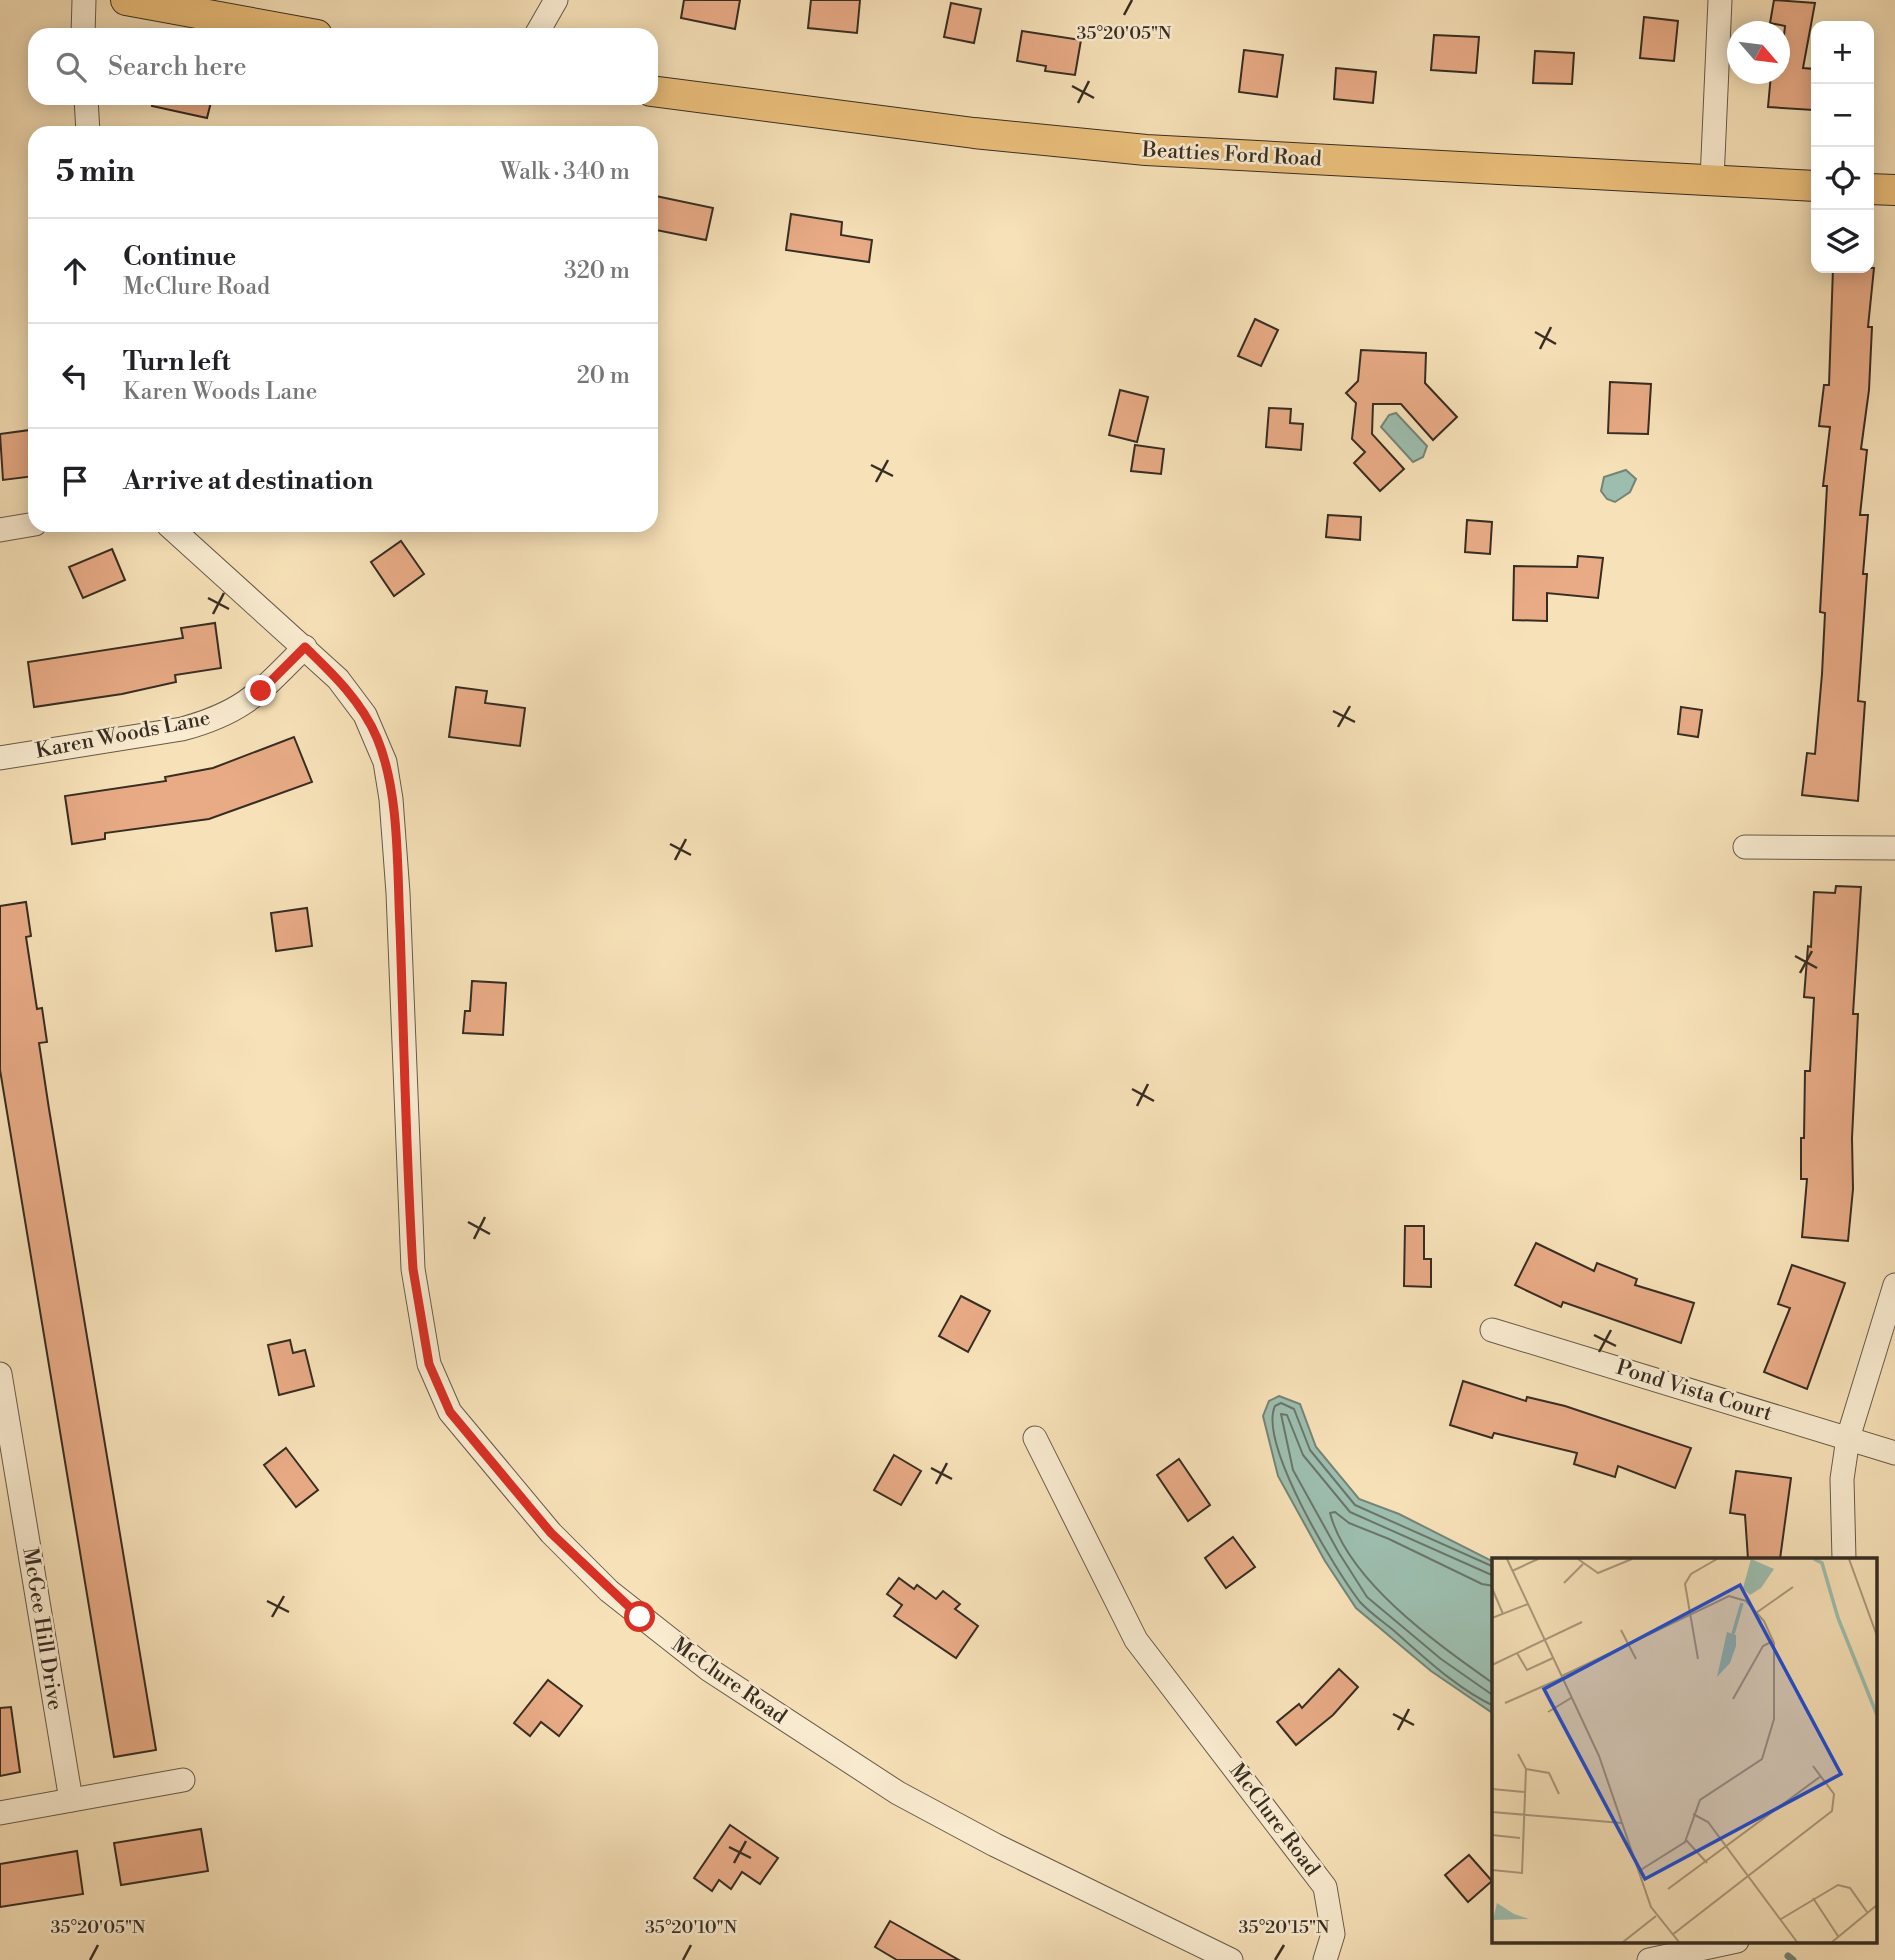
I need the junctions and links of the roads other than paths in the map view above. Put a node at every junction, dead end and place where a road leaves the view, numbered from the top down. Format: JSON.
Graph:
{"nodes":[{"id":1,"x":85,"y":0,"type":"edge"},
{"id":2,"x":126,"y":0,"type":"edge"},
{"id":3,"x":555,"y":0,"type":"edge"},
{"id":4,"x":1720,"y":0,"type":"edge"},
{"id":5,"x":83,"y":28,"type":"edge"},
{"id":6,"x":279,"y":28,"type":"edge"},
{"id":7,"x":540,"y":28,"type":"edge"},
{"id":8,"x":658,"y":92,"type":"edge"},
{"id":9,"x":86,"y":105,"type":"edge"},
{"id":10,"x":88,"y":126,"type":"edge"},
{"id":11,"x":1712,"y":180,"type":"junction"},
{"id":12,"x":1811,"y":186,"type":"edge"},
{"id":13,"x":1874,"y":189,"type":"edge"},
{"id":14,"x":1895,"y":190,"type":"edge"},
{"id":15,"x":28,"y":525,"type":"edge"},
{"id":16,"x":0,"y":530,"type":"edge"},
{"id":17,"x":176,"y":532,"type":"edge"},
{"id":18,"x":305,"y":647,"type":"junction"},
{"id":19,"x":0,"y":758,"type":"edge"},
{"id":20,"x":1745,"y":847,"type":"dead end"},
{"id":21,"x":1895,"y":848,"type":"edge"},
{"id":22,"x":1895,"y":1286,"type":"edge"},
{"id":23,"x":1492,"y":1330,"type":"dead end"},
{"id":24,"x":0,"y":1374,"type":"edge"},
{"id":25,"x":1035,"y":1438,"type":"dead end"},
{"id":26,"x":1848,"y":1438,"type":"junction"},
{"id":27,"x":1895,"y":1453,"type":"edge"},
{"id":28,"x":1844,"y":1558,"type":"edge"},
{"id":29,"x":183,"y":1780,"type":"dead end"},
{"id":30,"x":71,"y":1800,"type":"junction"},
{"id":31,"x":0,"y":1813,"type":"edge"},
{"id":32,"x":1732,"y":1942,"type":"edge"},
{"id":33,"x":1231,"y":1960,"type":"edge"},
{"id":34,"x":1325,"y":1960,"type":"edge"},
{"id":35,"x":1650,"y":1960,"type":"edge"}],
"edges":[{"from":1,"to":5,"type":"street"},
{"from":2,"to":6,"type":"main road"},
{"from":3,"to":7,"type":"street"},
{"from":4,"to":11,"type":"street"},
{"from":8,"to":11,"type":"main road","name":"Beatties Ford Road"},
{"from":9,"to":10,"type":"street"},
{"from":11,"to":12,"type":"main road","name":"Beatties Ford Road"},
{"from":13,"to":14,"type":"main road"},
{"from":15,"to":16,"type":"street"},
{"from":17,"to":18,"type":"street","name":"McClure Road"},
{"from":18,"to":19,"type":"street","name":"Karen Woods Lane"},
{"from":18,"to":33,"type":"street","name":"McClure Road"},
{"from":20,"to":21,"type":"street"},
{"from":22,"to":26,"type":"street"},
{"from":23,"to":26,"type":"street","name":"Pond Vista Court"},
{"from":24,"to":30,"type":"street","name":"McGee Hill Drive"},
{"from":25,"to":34,"type":"street","name":"McClure Road"},
{"from":26,"to":27,"type":"street","name":"Pond Vista Court"},
{"from":26,"to":28,"type":"street"},
{"from":29,"to":30,"type":"street"},
{"from":30,"to":31,"type":"street"},
{"from":32,"to":35,"type":"street"}]}
